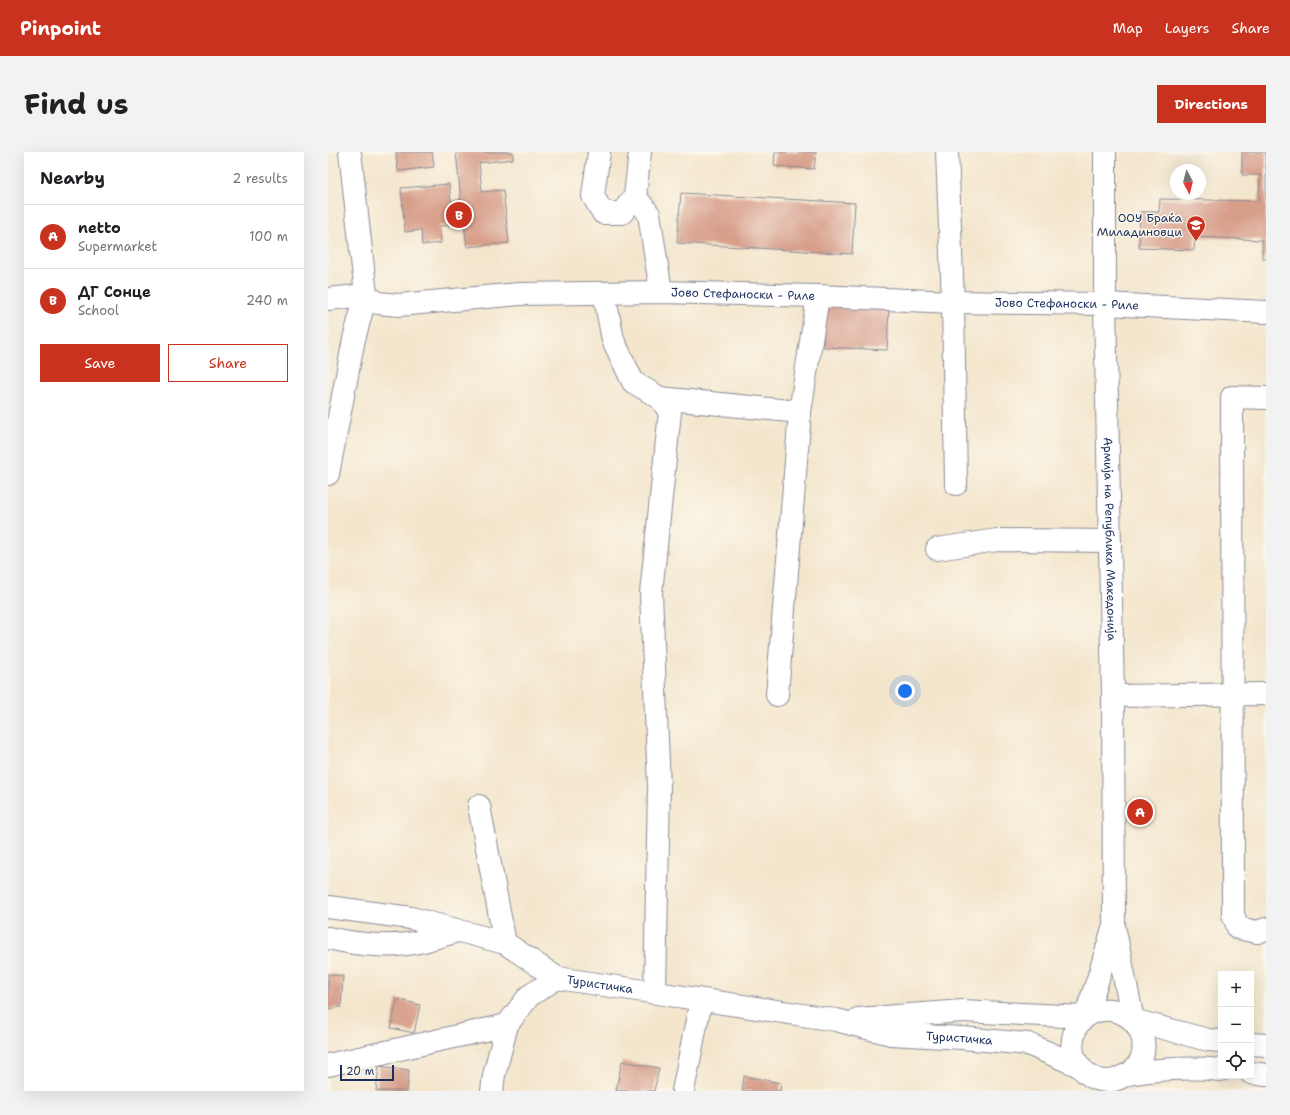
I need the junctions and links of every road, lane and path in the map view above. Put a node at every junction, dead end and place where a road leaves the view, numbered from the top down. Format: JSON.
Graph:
{"nodes":[{"id":1,"x":350,"y":152,"type":"edge"},
{"id":2,"x":599,"y":152,"type":"edge"},
{"id":3,"x":640,"y":152,"type":"edge"},
{"id":4,"x":947,"y":152,"type":"edge"},
{"id":5,"x":1105,"y":152,"type":"edge"},
{"id":6,"x":635,"y":196,"type":"junction"},
{"id":7,"x":661,"y":292,"type":"junction"},
{"id":8,"x":604,"y":293,"type":"junction"},
{"id":9,"x":366,"y":295,"type":"junction"},
{"id":10,"x":818,"y":296,"type":"junction"},
{"id":11,"x":328,"y":299,"type":"edge"},
{"id":12,"x":953,"y":302,"type":"junction"},
{"id":13,"x":1105,"y":304,"type":"junction"},
{"id":14,"x":1266,"y":312,"type":"edge"},
{"id":15,"x":660,"y":398,"type":"junction"},
{"id":16,"x":1266,"y":398,"type":"edge"},
{"id":17,"x":800,"y":412,"type":"junction"},
{"id":18,"x":328,"y":474,"type":"edge"},
{"id":19,"x":956,"y":484,"type":"dead end"},
{"id":20,"x":1110,"y":541,"type":"junction"},
{"id":21,"x":937,"y":549,"type":"dead end"},
{"id":22,"x":1232,"y":694,"type":"junction"},
{"id":23,"x":1266,"y":694,"type":"edge"},
{"id":24,"x":777,"y":695,"type":"dead end"},
{"id":25,"x":1112,"y":696,"type":"junction"},
{"id":26,"x":479,"y":806,"type":"dead end"},
{"id":27,"x":328,"y":907,"type":"edge"},
{"id":28,"x":1114,"y":926,"type":"junction"},
{"id":29,"x":1266,"y":929,"type":"edge"},
{"id":30,"x":458,"y":931,"type":"junction"},
{"id":31,"x":328,"y":938,"type":"edge"},
{"id":32,"x":505,"y":943,"type":"junction"},
{"id":33,"x":557,"y":978,"type":"junction"},
{"id":34,"x":655,"y":992,"type":"junction"},
{"id":35,"x":701,"y":1000,"type":"junction"},
{"id":36,"x":1085,"y":1017,"type":"junction"},
{"id":37,"x":836,"y":1020,"type":"junction"},
{"id":38,"x":1133,"y":1020,"type":"junction"},
{"id":39,"x":507,"y":1025,"type":"junction"},
{"id":40,"x":1218,"y":1041,"type":"edge"},
{"id":41,"x":1254,"y":1044,"type":"edge"},
{"id":42,"x":1266,"y":1045,"type":"edge"},
{"id":43,"x":328,"y":1065,"type":"edge"},
{"id":44,"x":1218,"y":1070,"type":"edge"},
{"id":45,"x":1254,"y":1073,"type":"edge"},
{"id":46,"x":1266,"y":1075,"type":"edge"},
{"id":47,"x":1082,"y":1077,"type":"edge"},
{"id":48,"x":1121,"y":1081,"type":"edge"},
{"id":49,"x":492,"y":1091,"type":"edge"},
{"id":50,"x":683,"y":1091,"type":"edge"}],
"edges":[{"from":1,"to":9,"type":"street"},
{"from":2,"to":6,"type":"street"},
{"from":3,"to":6,"type":"street"},
{"from":4,"to":12,"type":"street"},
{"from":5,"to":13,"type":"street","name":"Армија на Република Македонија"},
{"from":6,"to":7,"type":"street"},
{"from":7,"to":8,"type":"street","name":"Јово Стефаноски - Риле"},
{"from":7,"to":10,"type":"street","name":"Јово Стефаноски - Риле"},
{"from":8,"to":9,"type":"street","name":"Јово Стефаноски - Риле"},
{"from":8,"to":15,"type":"street"},
{"from":9,"to":11,"type":"street"},
{"from":9,"to":18,"type":"street"},
{"from":10,"to":12,"type":"street","name":"Јово Стефаноски - Риле"},
{"from":10,"to":17,"type":"street"},
{"from":12,"to":13,"type":"street","name":"Јово Стефаноски - Риле"},
{"from":12,"to":19,"type":"street"},
{"from":13,"to":14,"type":"street","name":"Јово Стефаноски - Риле"},
{"from":13,"to":20,"type":"street","name":"Армија на Република Македонија"},
{"from":15,"to":17,"type":"street"},
{"from":15,"to":34,"type":"street"},
{"from":16,"to":22,"type":"street"},
{"from":17,"to":24,"type":"street"},
{"from":20,"to":21,"type":"street"},
{"from":20,"to":25,"type":"street","name":"Армија на Република Македонија"},
{"from":22,"to":23,"type":"street"},
{"from":22,"to":25,"type":"street"},
{"from":22,"to":29,"type":"street"},
{"from":25,"to":28,"type":"street","name":"Армија на Република Македонија"},
{"from":26,"to":32,"type":"street"},
{"from":27,"to":30,"type":"street","name":"Туристичка"},
{"from":28,"to":36,"type":"street","name":"Армија на Република Македонија"},
{"from":28,"to":38,"type":"street","name":"Армија на Република Македонија"},
{"from":30,"to":31,"type":"street"},
{"from":30,"to":32,"type":"street","name":"Туристичка"},
{"from":32,"to":33,"type":"street","name":"Туристичка"},
{"from":33,"to":34,"type":"street","name":"Туристичка"},
{"from":33,"to":39,"type":"street"},
{"from":34,"to":35,"type":"street","name":"Туристичка"},
{"from":35,"to":37,"type":"street","name":"Туристичка"},
{"from":35,"to":50,"type":"street"},
{"from":36,"to":37,"type":"street","name":"Туристичка"},
{"from":36,"to":38,"type":"street","name":"Туристичка"},
{"from":36,"to":47,"type":"street"},
{"from":37,"to":47,"type":"street","name":"Туристичка"},
{"from":38,"to":40,"type":"street","name":"Туристичка"},
{"from":38,"to":48,"type":"street"},
{"from":39,"to":43,"type":"street"},
{"from":39,"to":49,"type":"street"},
{"from":41,"to":42,"type":"street"},
{"from":44,"to":48,"type":"street","name":"Туристичка"},
{"from":45,"to":46,"type":"street"},
{"from":47,"to":48,"type":"street","name":"Туристичка"}]}
